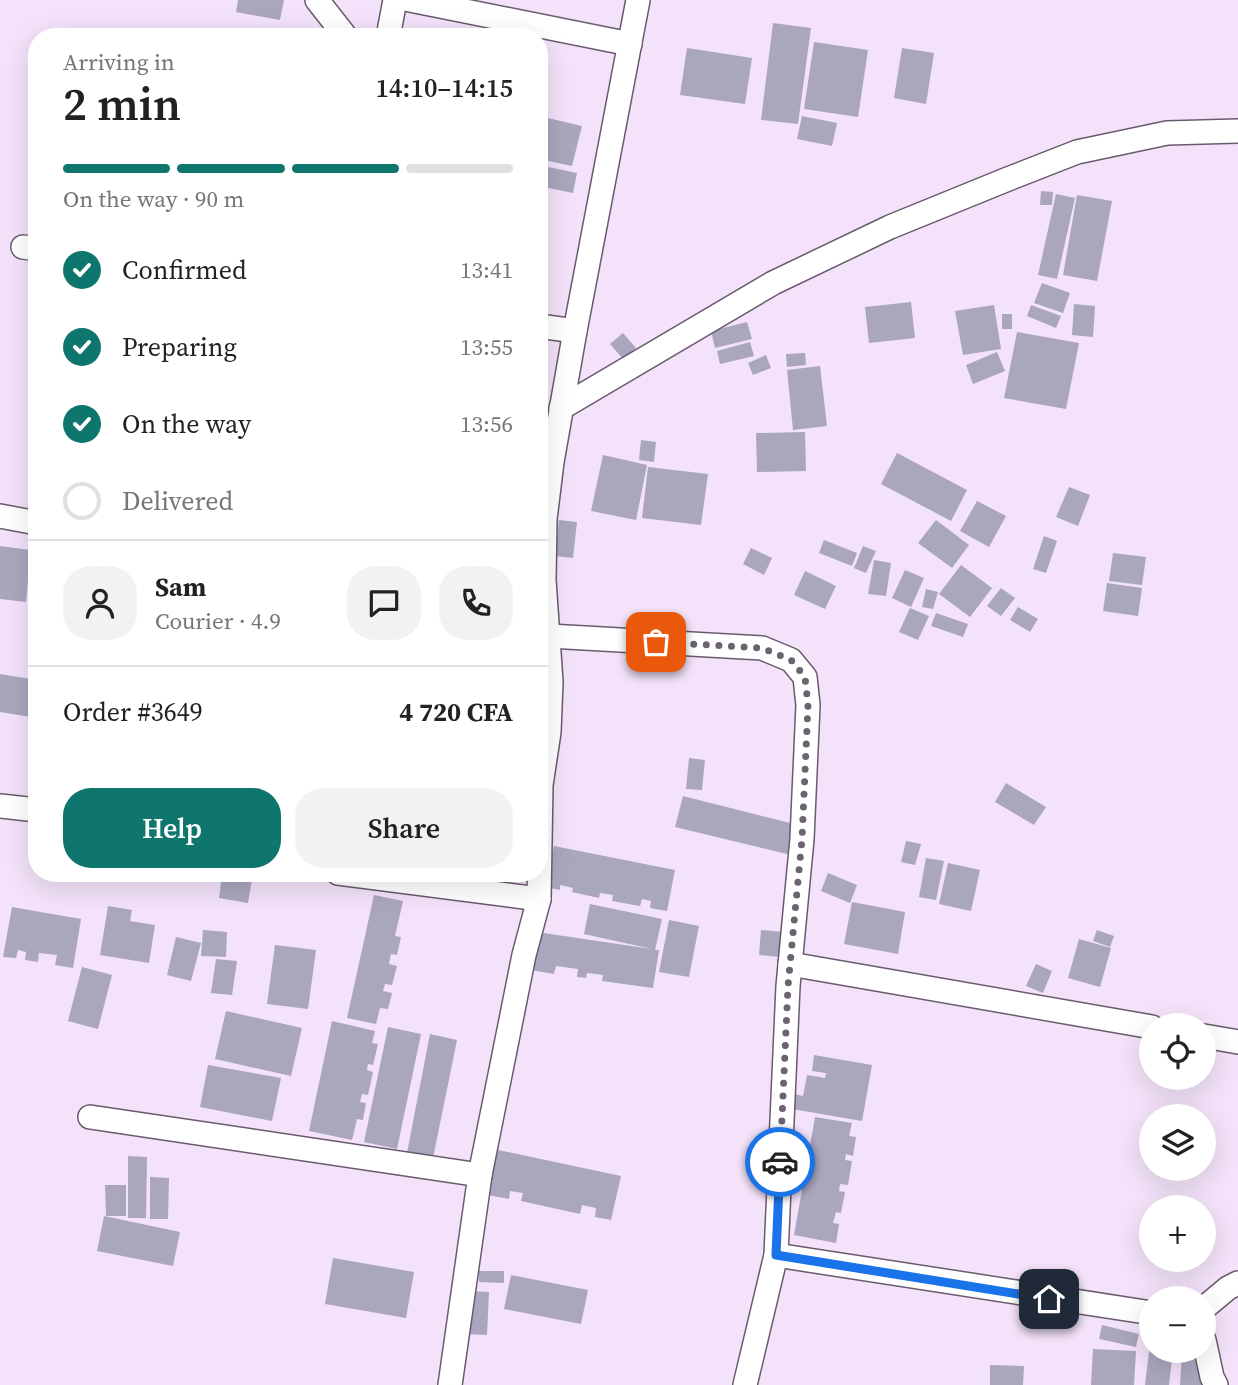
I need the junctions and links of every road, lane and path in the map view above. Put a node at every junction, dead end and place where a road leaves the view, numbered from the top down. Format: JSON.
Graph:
{"nodes":[{"id":1,"x":317,"y":0,"type":"edge"},
{"id":2,"x":395,"y":0,"type":"edge"},
{"id":3,"x":410,"y":0,"type":"edge"},
{"id":4,"x":638,"y":0,"type":"edge"},
{"id":5,"x":339,"y":28,"type":"edge"},
{"id":6,"x":390,"y":28,"type":"edge"},
{"id":7,"x":630,"y":44,"type":"junction"},
{"id":8,"x":1238,"y":131,"type":"edge"},
{"id":9,"x":548,"y":327,"type":"edge"},
{"id":10,"x":575,"y":331,"type":"junction"},
{"id":11,"x":561,"y":408,"type":"junction"},
{"id":12,"x":548,"y":498,"type":"edge"},
{"id":13,"x":0,"y":516,"type":"edge"},
{"id":14,"x":28,"y":521,"type":"edge"},
{"id":15,"x":548,"y":635,"type":"edge"},
{"id":16,"x":548,"y":702,"type":"edge"},
{"id":17,"x":548,"y":727,"type":"edge"},
{"id":18,"x":0,"y":806,"type":"edge"},
{"id":19,"x":28,"y":809,"type":"edge"},
{"id":20,"x":408,"y":882,"type":"edge"},
{"id":21,"x":539,"y":882,"type":"edge"},
{"id":22,"x":539,"y":899,"type":"junction"},
{"id":23,"x":790,"y":964,"type":"junction"},
{"id":24,"x":1139,"y":1025,"type":"edge"},
{"id":25,"x":1216,"y":1038,"type":"edge"},
{"id":26,"x":1238,"y":1042,"type":"edge"},
{"id":27,"x":90,"y":1117,"type":"dead end"},
{"id":28,"x":480,"y":1175,"type":"junction"},
{"id":29,"x":776,"y":1255,"type":"junction"},
{"id":30,"x":1238,"y":1283,"type":"edge"},
{"id":31,"x":1216,"y":1298,"type":"edge"},
{"id":32,"x":1139,"y":1312,"type":"edge"},
{"id":33,"x":1209,"y":1363,"type":"edge"},
{"id":34,"x":450,"y":1385,"type":"edge"},
{"id":35,"x":745,"y":1385,"type":"edge"},
{"id":36,"x":1216,"y":1385,"type":"edge"}],
"edges":[{"from":1,"to":5,"type":"street"},
{"from":2,"to":6,"type":"street"},
{"from":3,"to":7,"type":"street"},
{"from":4,"to":7,"type":"street"},
{"from":7,"to":10,"type":"street"},
{"from":8,"to":11,"type":"street"},
{"from":9,"to":10,"type":"street"},
{"from":10,"to":11,"type":"street"},
{"from":11,"to":12,"type":"street"},
{"from":13,"to":14,"type":"street"},
{"from":15,"to":23,"type":"street"},
{"from":16,"to":17,"type":"street"},
{"from":18,"to":19,"type":"street"},
{"from":20,"to":22,"type":"street"},
{"from":21,"to":22,"type":"street"},
{"from":22,"to":28,"type":"street"},
{"from":23,"to":24,"type":"street"},
{"from":23,"to":29,"type":"street"},
{"from":25,"to":26,"type":"street"},
{"from":27,"to":28,"type":"street"},
{"from":28,"to":34,"type":"street"},
{"from":29,"to":32,"type":"street"},
{"from":29,"to":35,"type":"street"},
{"from":30,"to":31,"type":"street"},
{"from":33,"to":36,"type":"street"}]}
